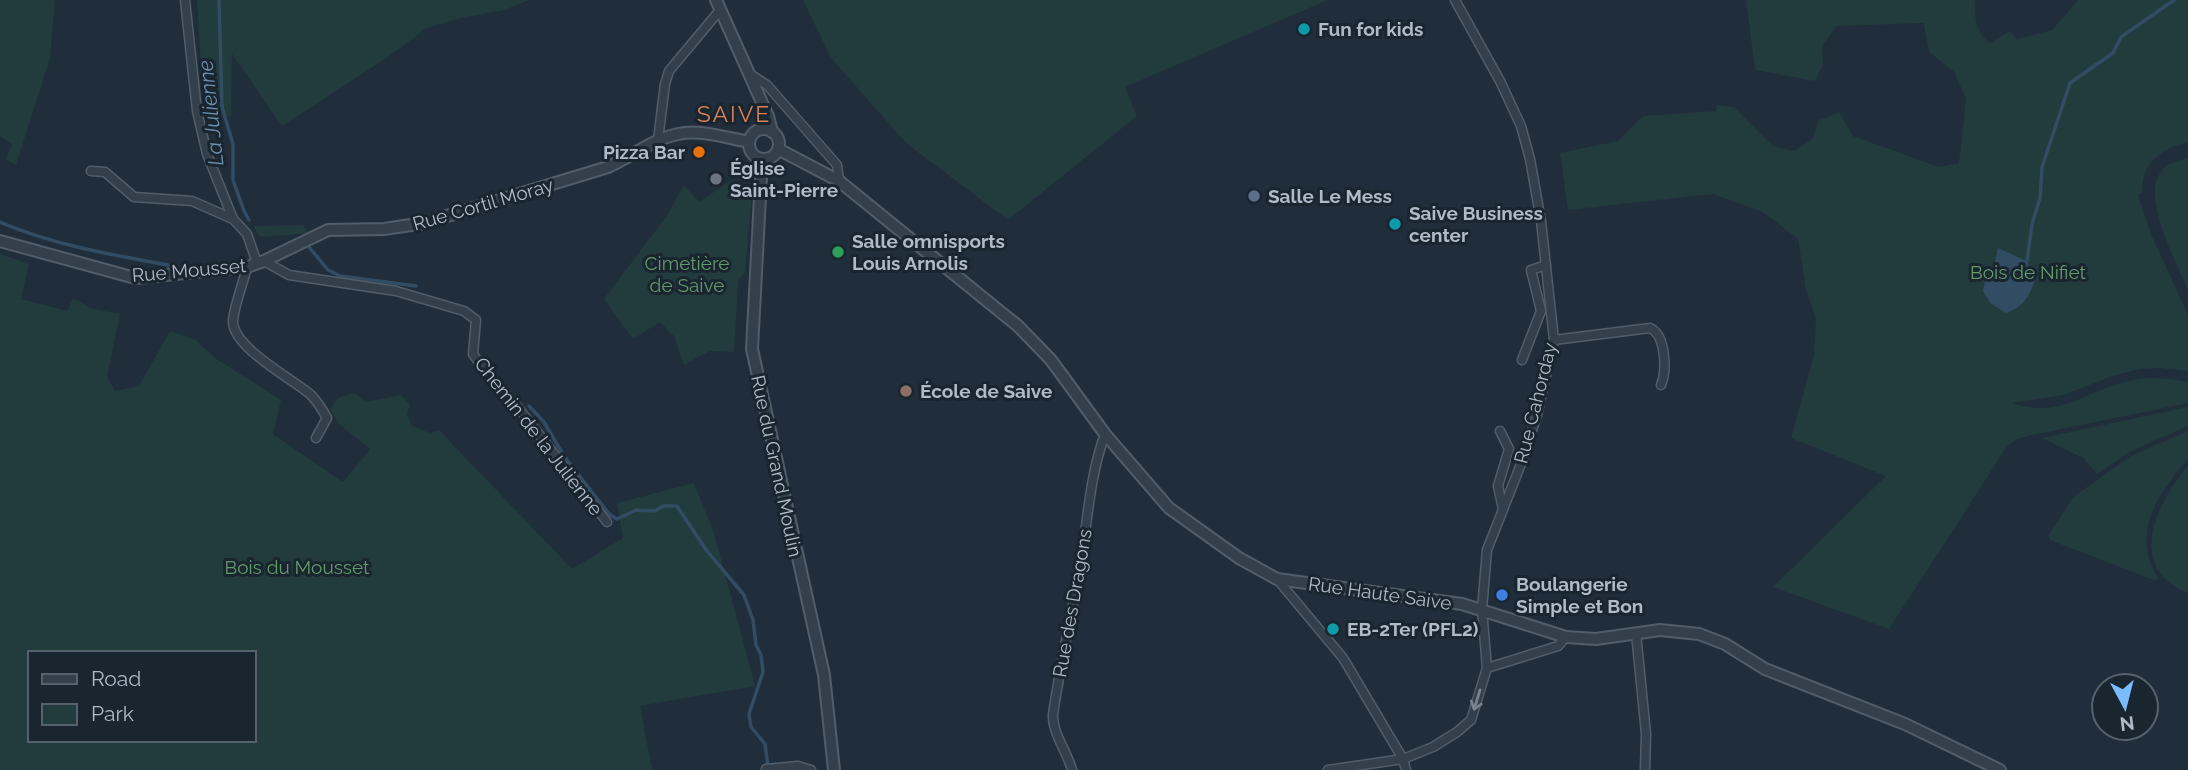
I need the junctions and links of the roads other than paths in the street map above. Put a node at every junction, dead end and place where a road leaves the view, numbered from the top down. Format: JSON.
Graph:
{"nodes":[{"id":1,"x":184,"y":0,"type":"edge"},
{"id":2,"x":1455,"y":0,"type":"edge"},
{"id":3,"x":718,"y":5,"type":"edge"},
{"id":4,"x":750,"y":74,"type":"junction"},
{"id":5,"x":761,"y":104,"type":"junction"},
{"id":6,"x":759,"y":130,"type":"junction"},
{"id":7,"x":772,"y":132,"type":"junction"},
{"id":8,"x":658,"y":141,"type":"junction"},
{"id":9,"x":749,"y":142,"type":"junction"},
{"id":10,"x":778,"y":149,"type":"junction"},
{"id":11,"x":762,"y":159,"type":"junction"},
{"id":12,"x":90,"y":171,"type":"dead end"},
{"id":13,"x":839,"y":181,"type":"junction"},
{"id":14,"x":233,"y":219,"type":"junction"},
{"id":15,"x":328,"y":230,"type":"joint"},
{"id":16,"x":0,"y":242,"type":"edge"},
{"id":17,"x":256,"y":264,"type":"junction"},
{"id":18,"x":1546,"y":265,"type":"junction"},
{"id":19,"x":1554,"y":340,"type":"junction"},
{"id":20,"x":1522,"y":360,"type":"dead end"},
{"id":21,"x":1661,"y":385,"type":"dead end"},
{"id":22,"x":1500,"y":431,"type":"dead end"},
{"id":23,"x":1105,"y":434,"type":"junction"},
{"id":24,"x":316,"y":439,"type":"dead end"},
{"id":25,"x":1503,"y":509,"type":"junction"},
{"id":26,"x":607,"y":522,"type":"dead end"},
{"id":27,"x":1277,"y":579,"type":"junction"},
{"id":28,"x":1482,"y":609,"type":"junction"},
{"id":29,"x":1636,"y":633,"type":"junction"},
{"id":30,"x":1566,"y":638,"type":"junction"},
{"id":31,"x":1487,"y":668,"type":"junction"},
{"id":32,"x":1403,"y":759,"type":"junction"},
{"id":33,"x":769,"y":769,"type":"edge"},
{"id":34,"x":811,"y":770,"type":"edge"},
{"id":35,"x":834,"y":770,"type":"edge"},
{"id":36,"x":1072,"y":770,"type":"edge"},
{"id":37,"x":1328,"y":770,"type":"edge"},
{"id":38,"x":1406,"y":770,"type":"edge"},
{"id":39,"x":1645,"y":770,"type":"edge"},
{"id":40,"x":2000,"y":770,"type":"edge"}],
"edges":[{"from":1,"to":14,"type":"street","name":"Rue Mousset"},
{"from":2,"to":18,"type":"street","name":"Rue Cahorday"},
{"from":3,"to":4,"type":"street"},
{"from":3,"to":8,"type":"street"},
{"from":4,"to":5,"type":"street"},
{"from":4,"to":13,"type":"street"},
{"from":5,"to":6,"type":"street"},
{"from":5,"to":7,"type":"street"},
{"from":6,"to":7,"type":"street"},
{"from":6,"to":9,"type":"street"},
{"from":7,"to":10,"type":"street"},
{"from":8,"to":9,"type":"street","name":"Rue Cortil Moray"},
{"from":8,"to":15,"type":"street","name":"Rue Cortil Moray"},
{"from":9,"to":11,"type":"street"},
{"from":10,"to":11,"type":"street"},
{"from":10,"to":13,"type":"street","name":"Rue Haute Saive"},
{"from":11,"to":35,"type":"street","name":"Rue du Grand Moulin"},
{"from":12,"to":14,"type":"street"},
{"from":13,"to":23,"type":"street","name":"Rue Haute Saive"},
{"from":14,"to":17,"type":"street","name":"Rue Mousset"},
{"from":15,"to":17,"type":"street","name":"Rue Mousset"},
{"from":16,"to":17,"type":"street","name":"Rue Mousset"},
{"from":17,"to":24,"type":"street"},
{"from":17,"to":26,"type":"street","name":"Chemin de la Julienne"},
{"from":18,"to":19,"type":"street","name":"Rue Cahorday"},
{"from":18,"to":20,"type":"street"},
{"from":19,"to":21,"type":"street"},
{"from":19,"to":25,"type":"street","name":"Rue Cahorday"},
{"from":22,"to":25,"type":"street"},
{"from":23,"to":27,"type":"street","name":"Rue Haute Saive"},
{"from":23,"to":36,"type":"street","name":"Rue des Dragons"},
{"from":25,"to":28,"type":"street","name":"Rue Cahorday"},
{"from":27,"to":28,"type":"street","name":"Rue Haute Saive"},
{"from":27,"to":32,"type":"street","name":"Rue Haute Saive"},
{"from":28,"to":30,"type":"street","name":"Rue Haute Saive"},
{"from":28,"to":31,"type":"street"},
{"from":29,"to":30,"type":"street","name":"Rue Haute Saive"},
{"from":29,"to":39,"type":"street"},
{"from":29,"to":40,"type":"street","name":"Rue Haute Saive"},
{"from":30,"to":31,"type":"street","name":"Rue Haute Saive"},
{"from":31,"to":32,"type":"street","one_way":true},
{"from":32,"to":37,"type":"street"},
{"from":32,"to":38,"type":"street","name":"Rue Haute Saive"},
{"from":33,"to":34,"type":"street"}]}
